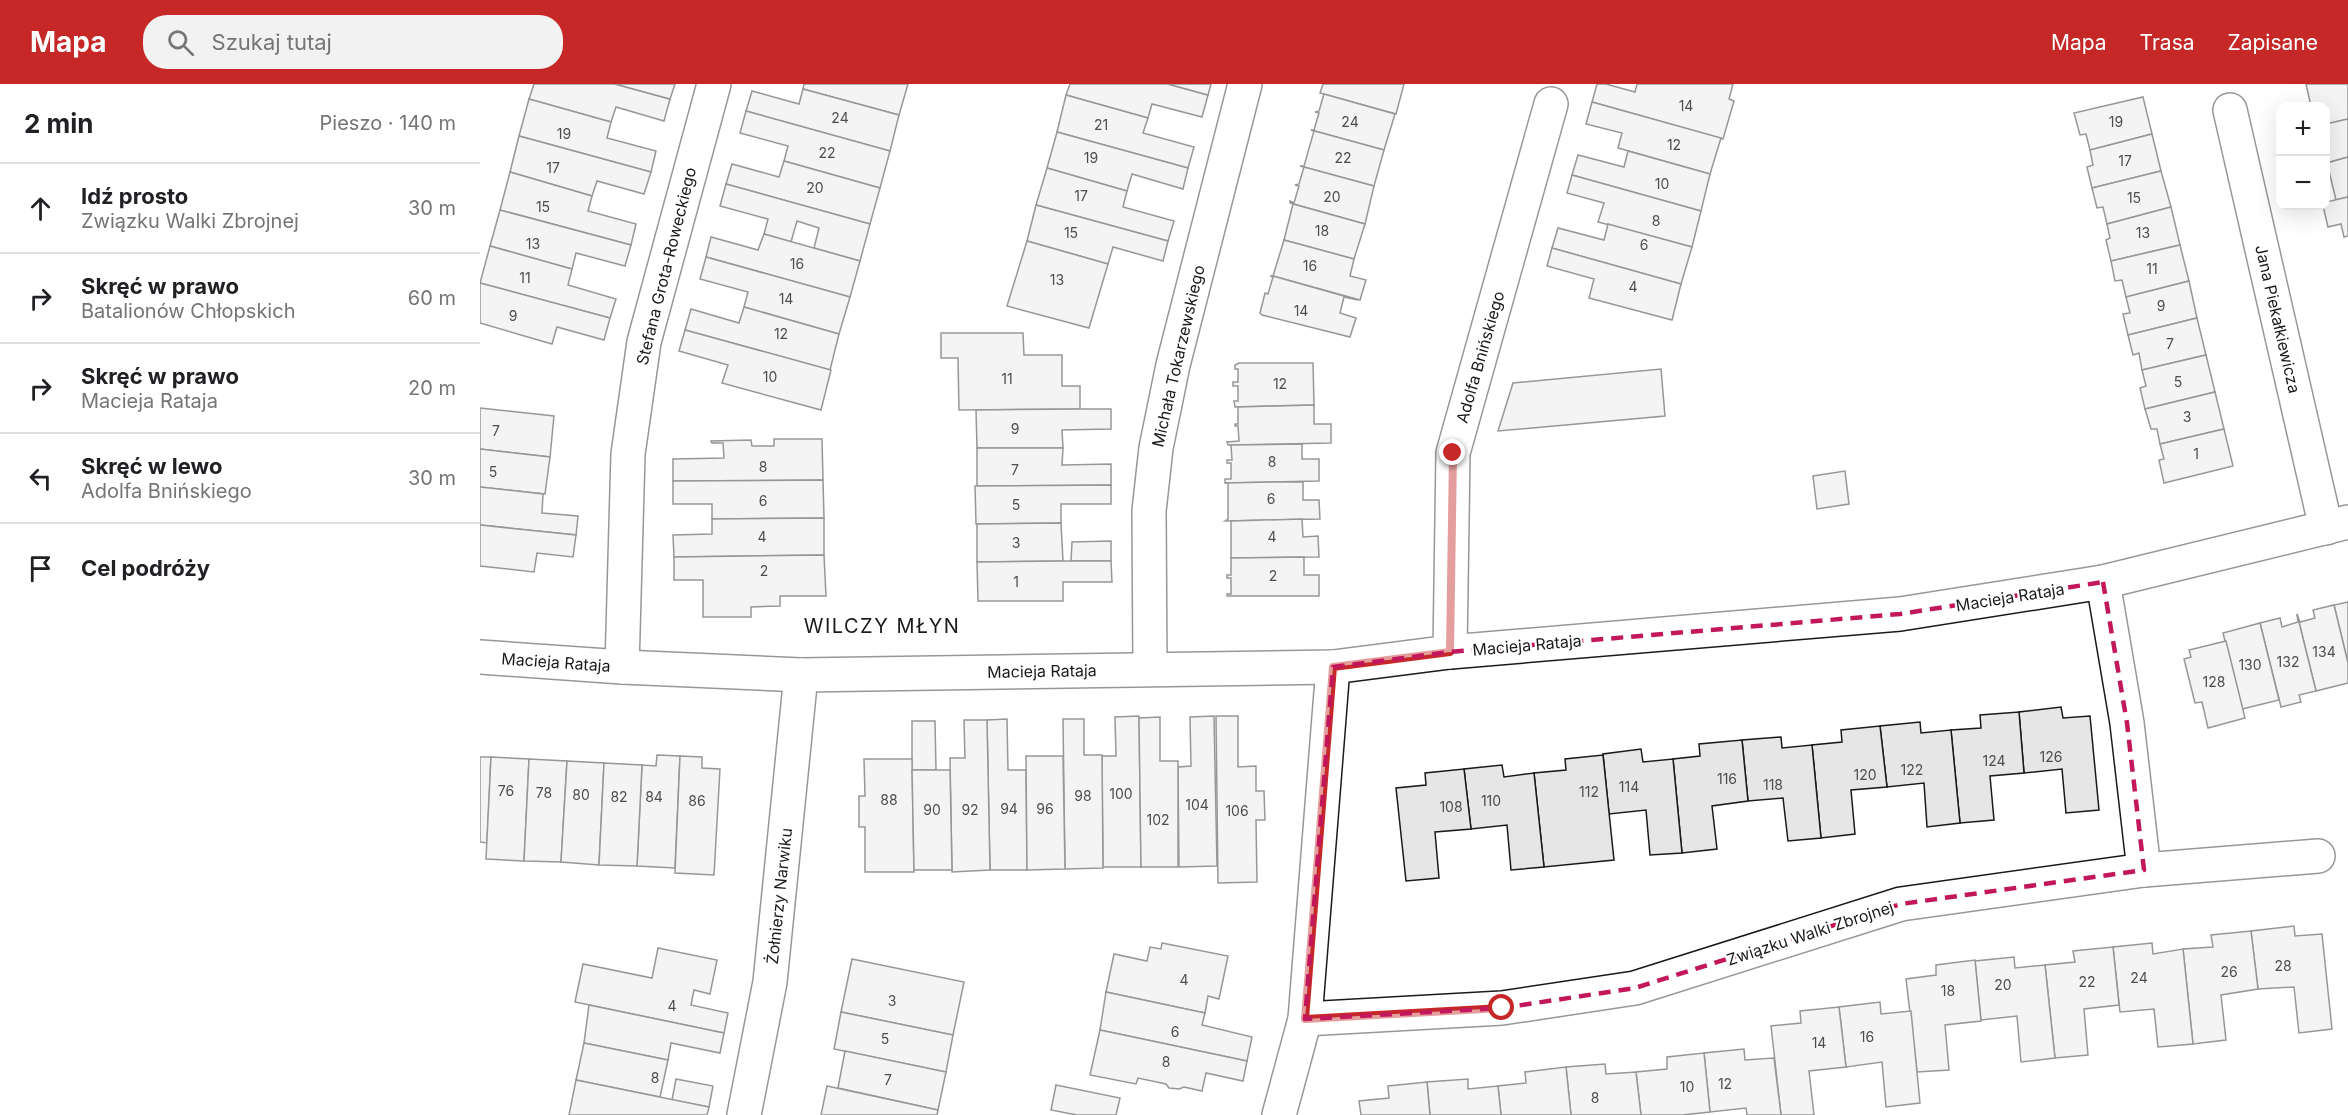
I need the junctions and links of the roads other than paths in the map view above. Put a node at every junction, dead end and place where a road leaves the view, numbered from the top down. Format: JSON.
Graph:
{"nodes":[{"id":1,"x":714,"y":84,"type":"edge"},
{"id":2,"x":1245,"y":84,"type":"edge"},
{"id":3,"x":1551,"y":104,"type":"dead end"},
{"id":4,"x":2230,"y":110,"type":"dead end"},
{"id":5,"x":2337,"y":525,"type":"edge"},
{"id":6,"x":2103,"y":582,"type":"junction"},
{"id":7,"x":1450,"y":652,"type":"junction"},
{"id":8,"x":480,"y":657,"type":"edge"},
{"id":9,"x":622,"y":667,"type":"junction"},
{"id":10,"x":1333,"y":667,"type":"junction"},
{"id":11,"x":1150,"y":669,"type":"junction"},
{"id":12,"x":801,"y":675,"type":"junction"},
{"id":13,"x":2318,"y":856,"type":"dead end"},
{"id":14,"x":2144,"y":870,"type":"junction"},
{"id":15,"x":1305,"y":1019,"type":"junction"},
{"id":16,"x":744,"y":1115,"type":"edge"},
{"id":17,"x":1279,"y":1115,"type":"edge"}],
"edges":[{"from":1,"to":9,"type":"street","name":"Stefana Grota-Roweckiego"},
{"from":2,"to":11,"type":"street","name":"Michała Tokarzewskiego"},
{"from":3,"to":7,"type":"street","name":"Adolfa Bnińskiego"},
{"from":4,"to":5,"type":"street","name":"Jana Piekałkiewicza"},
{"from":5,"to":6,"type":"street","name":"Macieja Rataja"},
{"from":6,"to":7,"type":"street","name":"Macieja Rataja"},
{"from":6,"to":14,"type":"street"},
{"from":7,"to":10,"type":"street","name":"Macieja Rataja"},
{"from":8,"to":9,"type":"street","name":"Macieja Rataja"},
{"from":9,"to":12,"type":"street","name":"Macieja Rataja"},
{"from":10,"to":11,"type":"street","name":"Macieja Rataja"},
{"from":10,"to":15,"type":"street"},
{"from":11,"to":12,"type":"street","name":"Macieja Rataja"},
{"from":12,"to":16,"type":"street","name":"Żołnierzy Narwiku"},
{"from":13,"to":14,"type":"street","name":"Związku Walki Zbrojnej"},
{"from":14,"to":15,"type":"street","name":"Związku Walki Zbrojnej"},
{"from":15,"to":17,"type":"street"}]}
